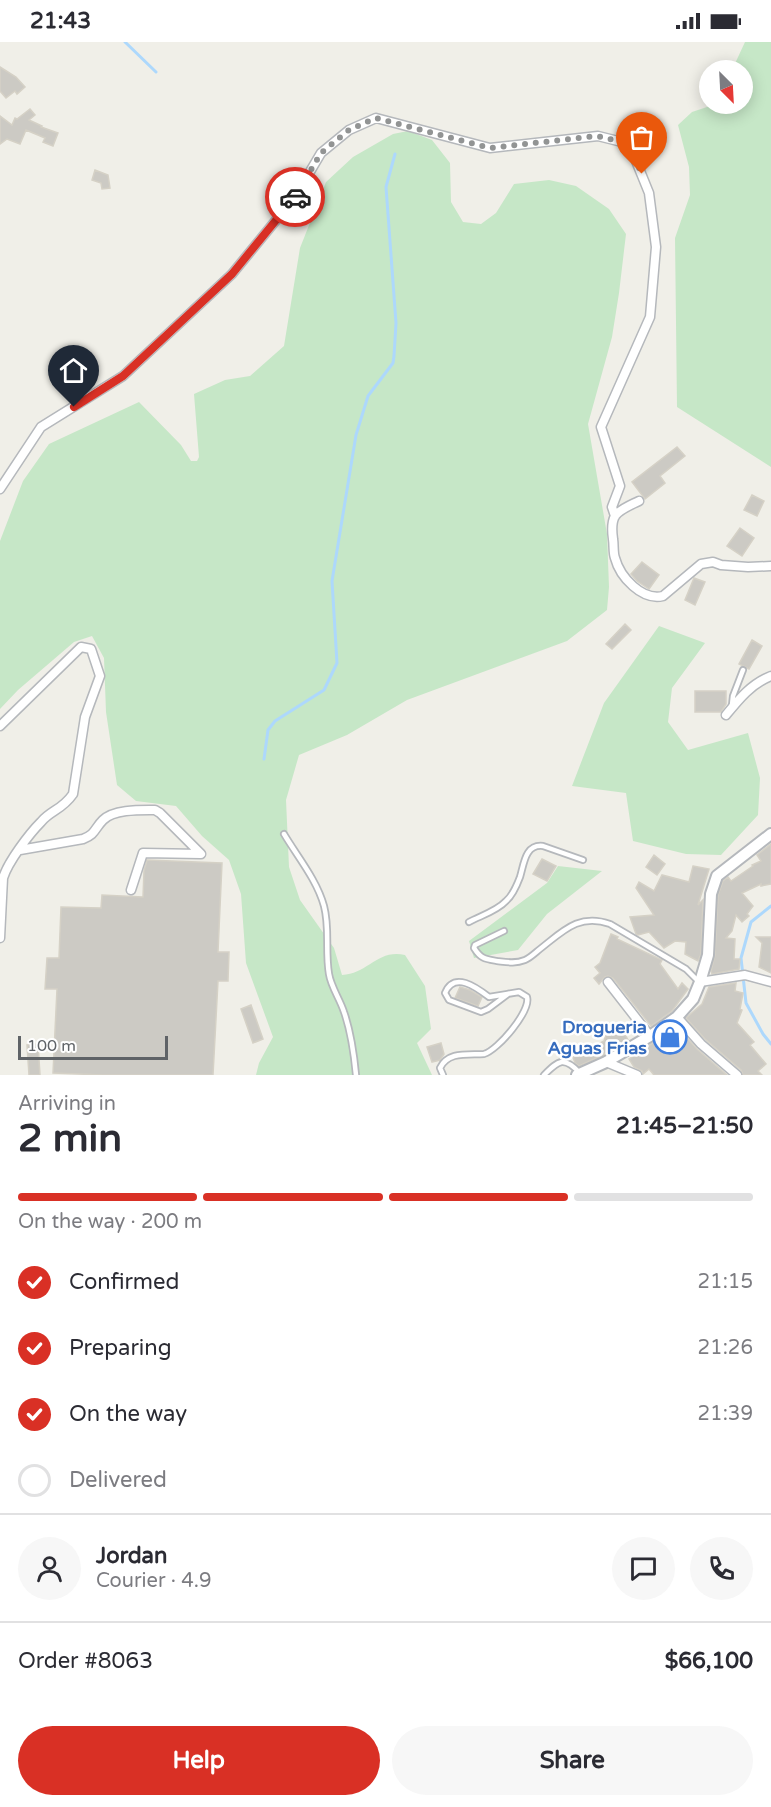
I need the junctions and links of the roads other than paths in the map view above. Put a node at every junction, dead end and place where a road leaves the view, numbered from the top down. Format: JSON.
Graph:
{"nodes":[{"id":1,"x":0,"y":489,"type":"edge"},
{"id":2,"x":639,"y":501,"type":"dead end"},
{"id":3,"x":615,"y":516,"type":"junction"},
{"id":4,"x":771,"y":566,"type":"edge"},
{"id":5,"x":743,"y":670,"type":"dead end"},
{"id":6,"x":771,"y":676,"type":"edge"},
{"id":7,"x":732,"y":707,"type":"junction"},
{"id":8,"x":726,"y":715,"type":"dead end"},
{"id":9,"x":0,"y":726,"type":"edge"},
{"id":10,"x":284,"y":834,"type":"dead end"},
{"id":11,"x":771,"y":834,"type":"edge"},
{"id":12,"x":20,"y":850,"type":"junction"},
{"id":13,"x":583,"y":860,"type":"dead end"},
{"id":14,"x":131,"y":890,"type":"dead end"},
{"id":15,"x":469,"y":922,"type":"dead end"},
{"id":16,"x":504,"y":931,"type":"dead end"},
{"id":17,"x":0,"y":938,"type":"edge"},
{"id":18,"x":608,"y":982,"type":"dead end"},
{"id":19,"x":700,"y":982,"type":"junction"},
{"id":20,"x":771,"y":982,"type":"edge"},
{"id":21,"x":508,"y":994,"type":"junction"},
{"id":22,"x":677,"y":1017,"type":"junction"},
{"id":23,"x":650,"y":1036,"type":"junction"},
{"id":24,"x":606,"y":1062,"type":"junction"},
{"id":25,"x":579,"y":1074,"type":"edge"},
{"id":26,"x":356,"y":1075,"type":"edge"},
{"id":27,"x":443,"y":1075,"type":"edge"},
{"id":28,"x":544,"y":1075,"type":"edge"},
{"id":29,"x":637,"y":1075,"type":"edge"},
{"id":30,"x":737,"y":1075,"type":"edge"}],
"edges":[{"from":1,"to":3,"type":"street"},
{"from":2,"to":3,"type":"street"},
{"from":3,"to":4,"type":"street"},
{"from":5,"to":7,"type":"lane"},
{"from":6,"to":7,"type":"street"},
{"from":7,"to":8,"type":"street"},
{"from":9,"to":12,"type":"street"},
{"from":10,"to":26,"type":"lane"},
{"from":11,"to":19,"type":"street"},
{"from":12,"to":14,"type":"street"},
{"from":12,"to":17,"type":"street"},
{"from":13,"to":15,"type":"lane"},
{"from":16,"to":19,"type":"lane"},
{"from":18,"to":23,"type":"street"},
{"from":19,"to":20,"type":"street"},
{"from":19,"to":22,"type":"street"},
{"from":21,"to":21,"type":"lane"},
{"from":21,"to":27,"type":"lane"},
{"from":22,"to":23,"type":"street"},
{"from":22,"to":30,"type":"street"},
{"from":23,"to":24,"type":"street"},
{"from":24,"to":25,"type":"street"},
{"from":24,"to":29,"type":"street"},
{"from":25,"to":28,"type":"lane"}]}
